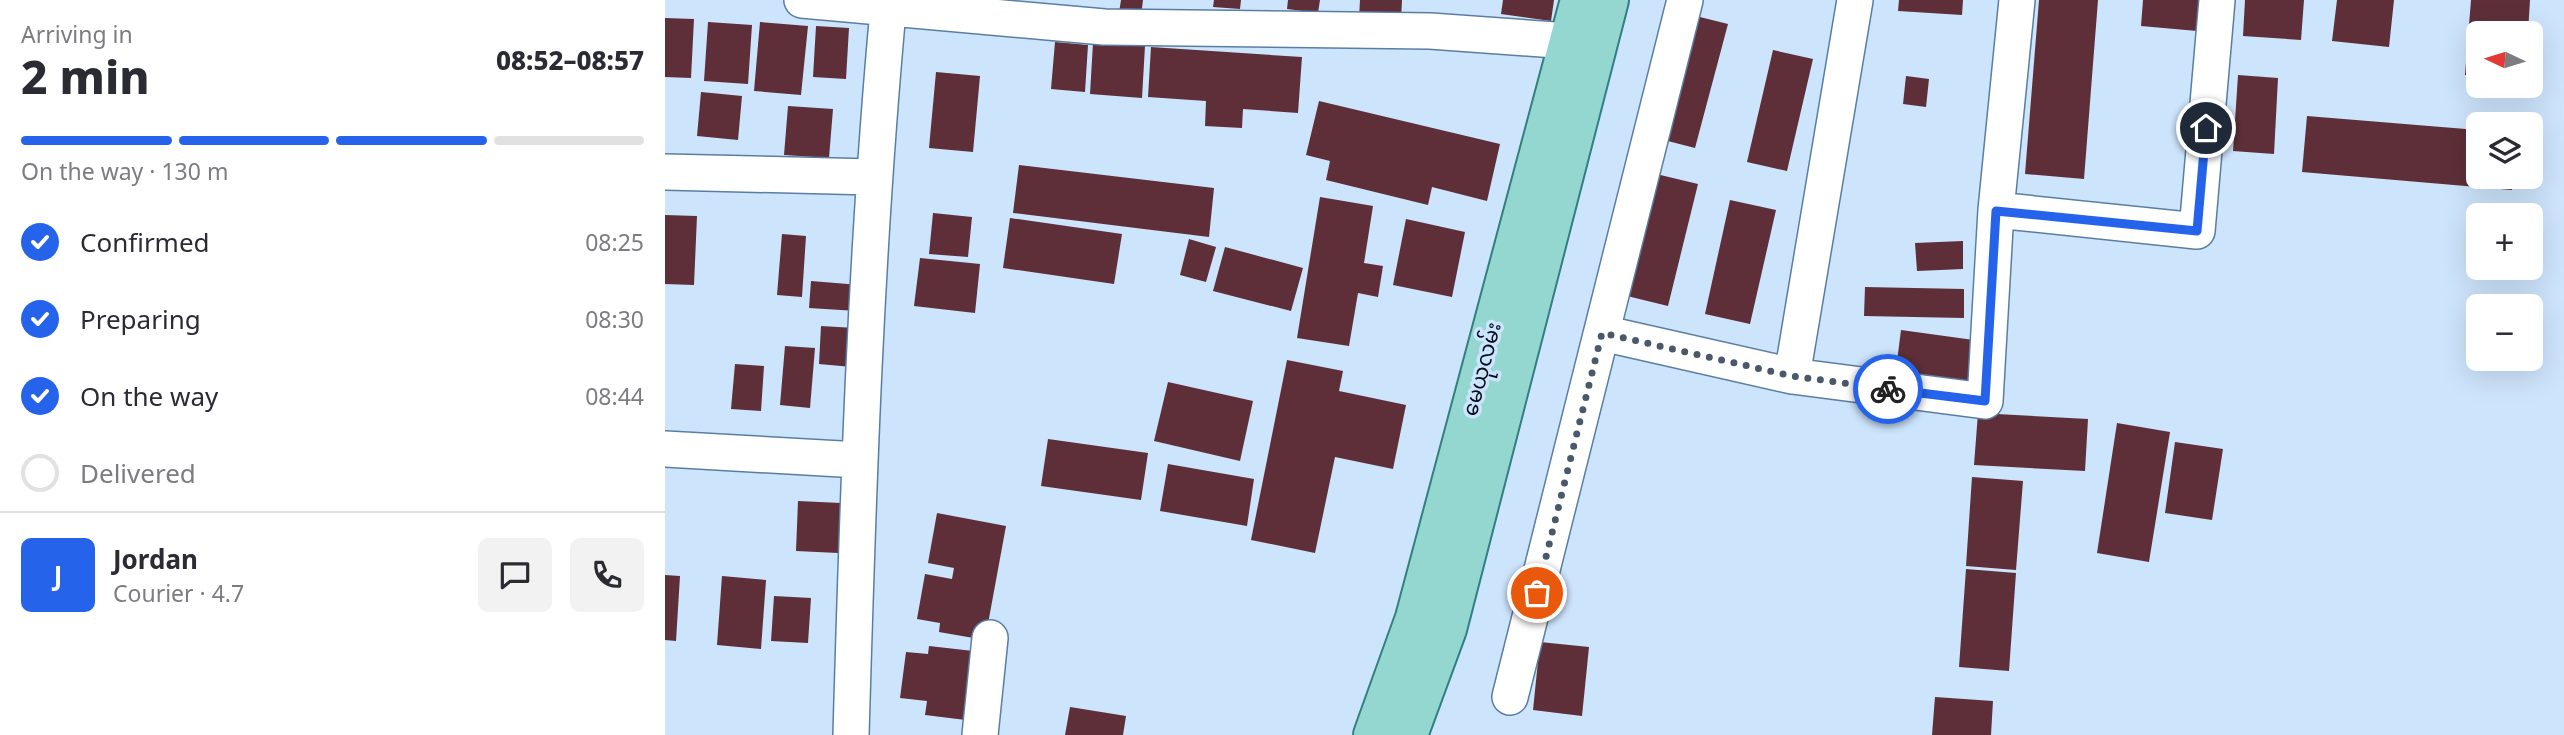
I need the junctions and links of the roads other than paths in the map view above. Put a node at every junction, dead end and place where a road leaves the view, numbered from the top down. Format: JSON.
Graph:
{"nodes":[{"id":1,"x":802,"y":0,"type":"edge"},
{"id":2,"x":1580,"y":0,"type":"edge"},
{"id":3,"x":1609,"y":0,"type":"edge"},
{"id":4,"x":1685,"y":0,"type":"edge"},
{"id":5,"x":1855,"y":0,"type":"edge"},
{"id":6,"x":2017,"y":0,"type":"edge"},
{"id":7,"x":2217,"y":0,"type":"edge"},
{"id":8,"x":889,"y":4,"type":"edge"},
{"id":9,"x":1106,"y":14,"type":"edge"},
{"id":10,"x":1569,"y":41,"type":"junction"},
{"id":11,"x":665,"y":172,"type":"edge"},
{"id":12,"x":873,"y":177,"type":"junction"},
{"id":13,"x":1996,"y":211,"type":"junction"},
{"id":14,"x":1602,"y":333,"type":"junction"},
{"id":15,"x":1792,"y":376,"type":"junction"},
{"id":16,"x":665,"y":449,"type":"edge"},
{"id":17,"x":859,"y":460,"type":"junction"},
{"id":18,"x":990,"y":638,"type":"dead end"},
{"id":19,"x":1510,"y":697,"type":"dead end"},
{"id":20,"x":851,"y":735,"type":"edge"},
{"id":21,"x":980,"y":735,"type":"edge"},
{"id":22,"x":1373,"y":735,"type":"edge"},
{"id":23,"x":1408,"y":735,"type":"edge"}],
"edges":[{"from":1,"to":8,"type":"street"},
{"from":2,"to":10,"type":"main road","name":"မေယုလမ်း"},
{"from":3,"to":23,"type":"main road","name":"မေယုလမ်း"},
{"from":4,"to":14,"type":"street"},
{"from":5,"to":15,"type":"street"},
{"from":6,"to":13,"type":"street"},
{"from":7,"to":13,"type":"street"},
{"from":8,"to":9,"type":"street"},
{"from":8,"to":12,"type":"street"},
{"from":9,"to":10,"type":"street"},
{"from":10,"to":22,"type":"main road","name":"မေယုလမ်း"},
{"from":11,"to":12,"type":"street"},
{"from":12,"to":17,"type":"street"},
{"from":13,"to":15,"type":"street"},
{"from":14,"to":15,"type":"street"},
{"from":14,"to":19,"type":"street"},
{"from":16,"to":17,"type":"street"},
{"from":17,"to":20,"type":"street"},
{"from":18,"to":21,"type":"street"}]}
